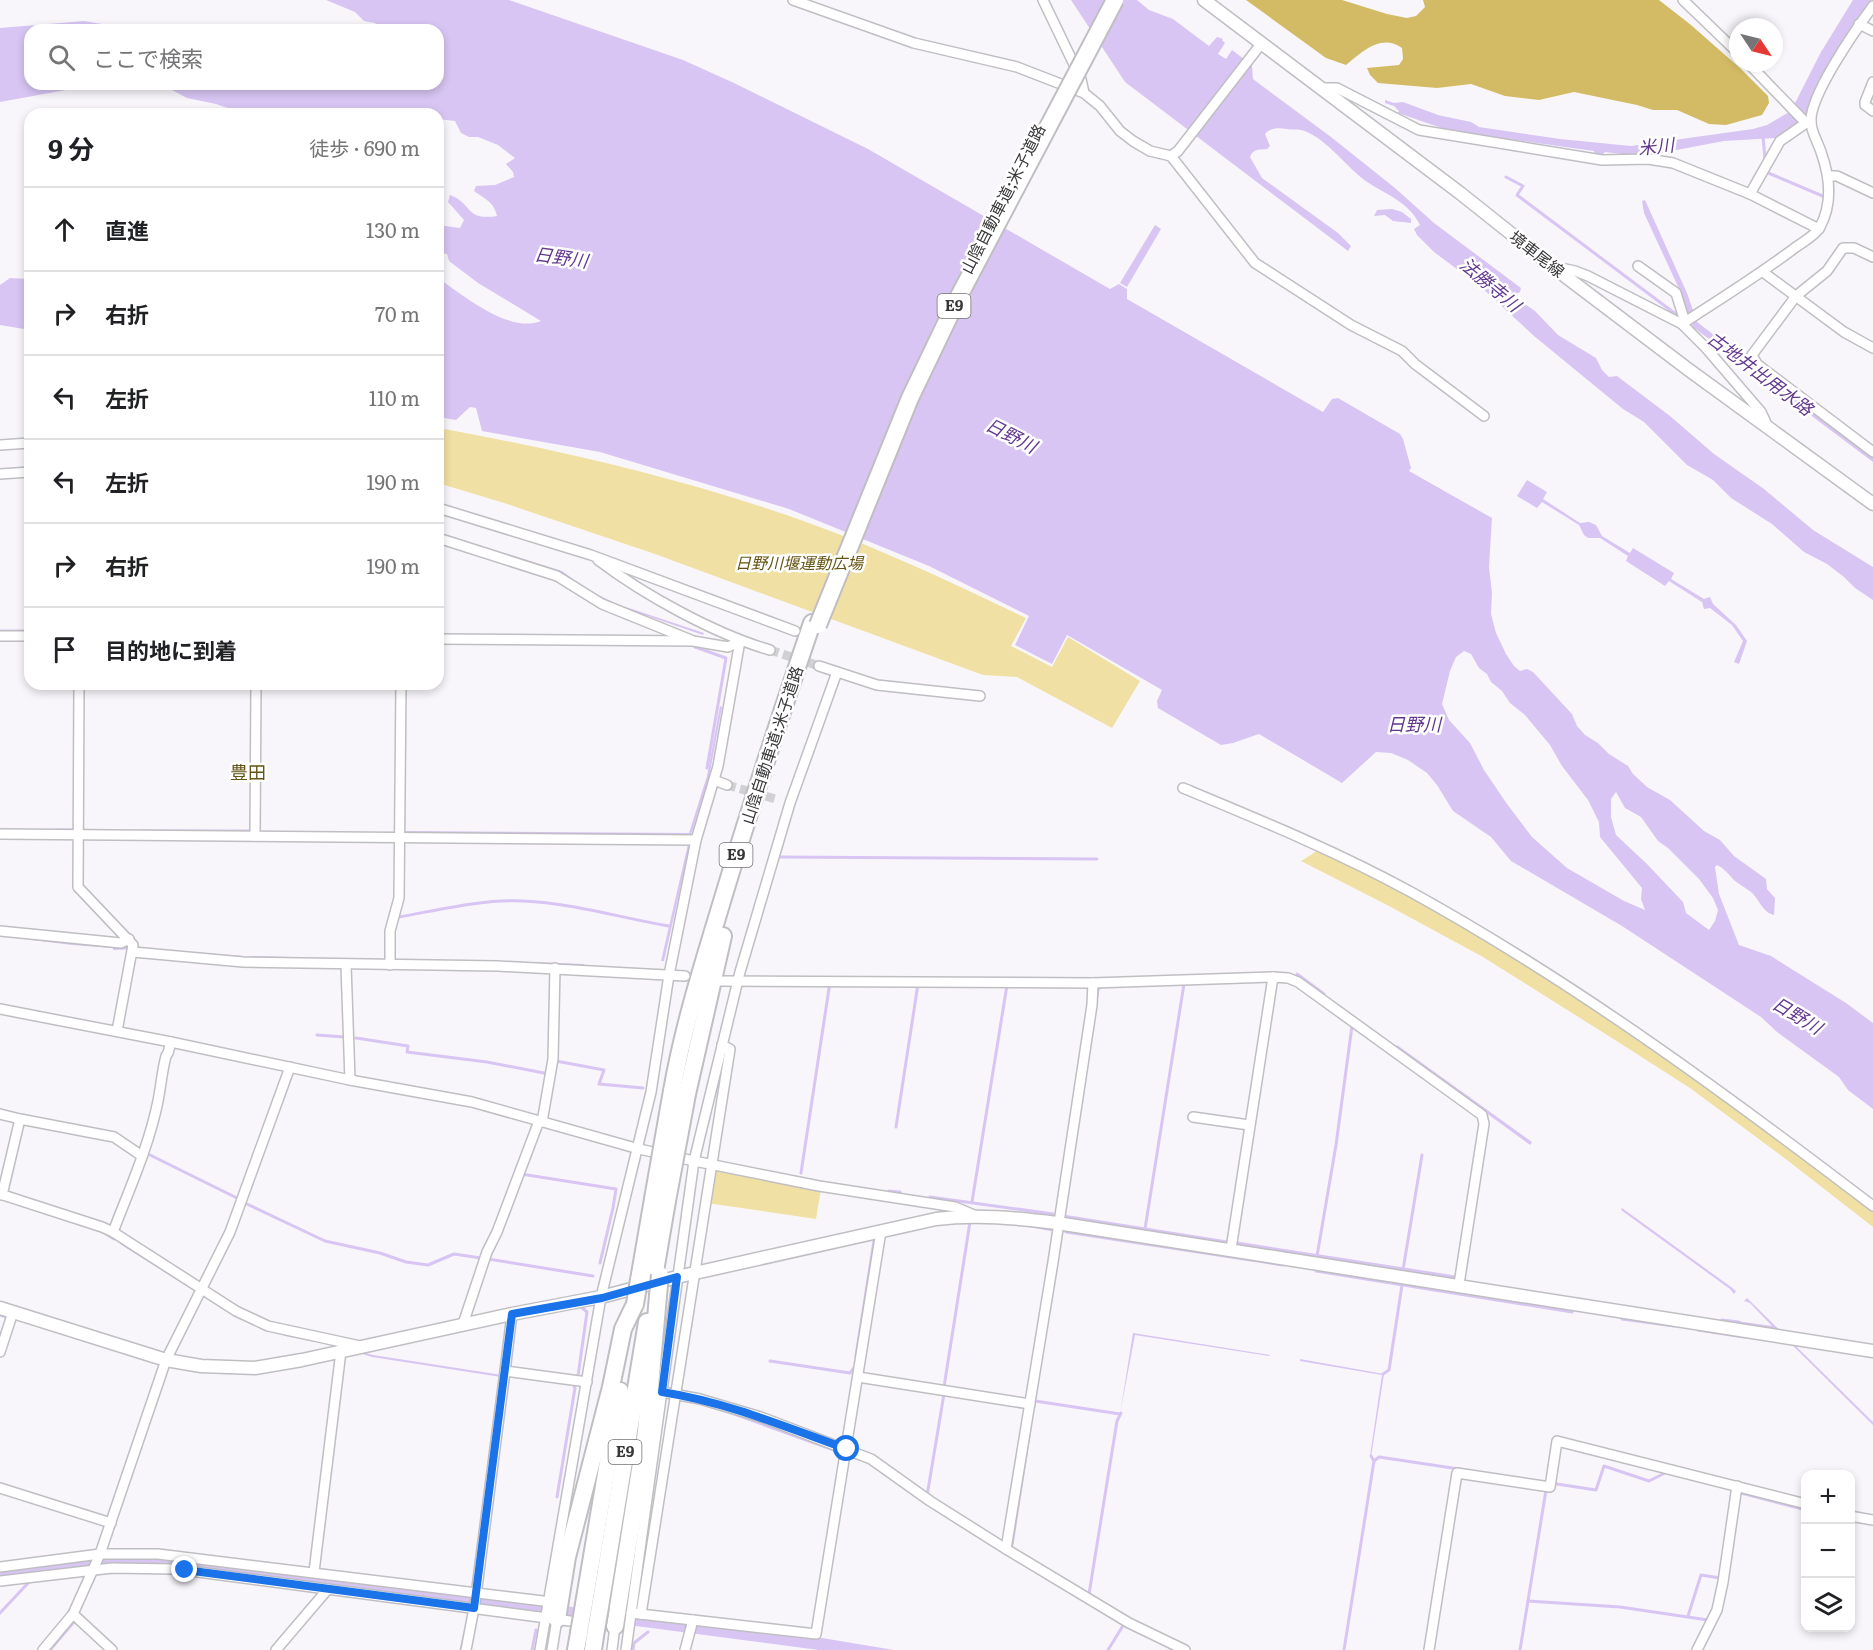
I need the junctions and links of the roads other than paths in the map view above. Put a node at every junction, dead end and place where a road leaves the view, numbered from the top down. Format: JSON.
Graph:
{"nodes":[{"id":1,"x":793,"y":0,"type":"edge"},
{"id":2,"x":1043,"y":0,"type":"edge"},
{"id":3,"x":1108,"y":0,"type":"edge"},
{"id":4,"x":1115,"y":0,"type":"edge"},
{"id":5,"x":1204,"y":0,"type":"edge"},
{"id":6,"x":1683,"y":0,"type":"edge"},
{"id":7,"x":1873,"y":6,"type":"edge"},
{"id":8,"x":1859,"y":24,"type":"junction"},
{"id":9,"x":1873,"y":31,"type":"edge"},
{"id":10,"x":1729,"y":44,"type":"edge"},
{"id":11,"x":1257,"y":49,"type":"junction"},
{"id":12,"x":1757,"y":72,"type":"edge"},
{"id":13,"x":1873,"y":82,"type":"edge"},
{"id":14,"x":1320,"y":88,"type":"junction"},
{"id":15,"x":1084,"y":93,"type":"junction"},
{"id":16,"x":1873,"y":111,"type":"edge"},
{"id":17,"x":1807,"y":121,"type":"junction"},
{"id":18,"x":1175,"y":154,"type":"junction"},
{"id":19,"x":1828,"y":176,"type":"junction"},
{"id":20,"x":1873,"y":193,"type":"edge"},
{"id":21,"x":1750,"y":194,"type":"junction"},
{"id":22,"x":1820,"y":229,"type":"junction"},
{"id":23,"x":1873,"y":257,"type":"edge"},
{"id":24,"x":1638,"y":266,"type":"dead end"},
{"id":25,"x":1553,"y":267,"type":"junction"},
{"id":26,"x":1763,"y":272,"type":"junction"},
{"id":27,"x":1796,"y":296,"type":"junction"},
{"id":28,"x":1685,"y":322,"type":"junction"},
{"id":29,"x":1873,"y":348,"type":"edge"},
{"id":30,"x":1484,"y":417,"type":"dead end"},
{"id":31,"x":1768,"y":427,"type":"junction"},
{"id":32,"x":24,"y":443,"type":"edge"},
{"id":33,"x":0,"y":445,"type":"edge"},
{"id":34,"x":1873,"y":452,"type":"edge"},
{"id":35,"x":24,"y":472,"type":"edge"},
{"id":36,"x":0,"y":474,"type":"edge"},
{"id":37,"x":1873,"y":504,"type":"edge"},
{"id":38,"x":444,"y":510,"type":"edge"},
{"id":39,"x":444,"y":540,"type":"edge"},
{"id":40,"x":591,"y":555,"type":"junction"},
{"id":41,"x":815,"y":624,"type":"junction"},
{"id":42,"x":795,"y":630,"type":"dead end"},
{"id":43,"x":0,"y":636,"type":"edge"},
{"id":44,"x":24,"y":636,"type":"edge"},
{"id":45,"x":444,"y":639,"type":"edge"},
{"id":46,"x":693,"y":641,"type":"junction"},
{"id":47,"x":740,"y":641,"type":"junction"},
{"id":48,"x":770,"y":650,"type":"tunnel mouth"},
{"id":49,"x":819,"y":666,"type":"tunnel mouth"},
{"id":50,"x":837,"y":672,"type":"junction"},
{"id":51,"x":79,"y":690,"type":"edge"},
{"id":52,"x":256,"y":690,"type":"edge"},
{"id":53,"x":401,"y":690,"type":"edge"},
{"id":54,"x":980,"y":696,"type":"dead end"},
{"id":55,"x":714,"y":780,"type":"junction"},
{"id":56,"x":727,"y":784,"type":"tunnel mouth"},
{"id":57,"x":1183,"y":788,"type":"dead end"},
{"id":58,"x":779,"y":800,"type":"tunnel mouth"},
{"id":59,"x":790,"y":803,"type":"junction"},
{"id":60,"x":0,"y":834,"type":"edge"},
{"id":61,"x":78,"y":836,"type":"junction"},
{"id":62,"x":255,"y":836,"type":"junction"},
{"id":63,"x":400,"y":837,"type":"junction"},
{"id":64,"x":696,"y":840,"type":"junction"},
{"id":65,"x":0,"y":931,"type":"edge"},
{"id":66,"x":131,"y":945,"type":"junction"},
{"id":67,"x":390,"y":961,"type":"junction"},
{"id":68,"x":346,"y":965,"type":"junction"},
{"id":69,"x":555,"y":968,"type":"junction"},
{"id":70,"x":669,"y":975,"type":"junction"},
{"id":71,"x":685,"y":976,"type":"dead end"},
{"id":72,"x":738,"y":977,"type":"junction"},
{"id":73,"x":1273,"y":977,"type":"junction"},
{"id":74,"x":721,"y":981,"type":"dead end"},
{"id":75,"x":1093,"y":983,"type":"junction"},
{"id":76,"x":0,"y":1009,"type":"edge"},
{"id":77,"x":117,"y":1031,"type":"junction"},
{"id":78,"x":171,"y":1042,"type":"junction"},
{"id":79,"x":722,"y":1045,"type":"junction"},
{"id":80,"x":290,"y":1067,"type":"junction"},
{"id":81,"x":350,"y":1080,"type":"junction"},
{"id":82,"x":0,"y":1114,"type":"edge"},
{"id":83,"x":1193,"y":1117,"type":"dead end"},
{"id":84,"x":21,"y":1119,"type":"junction"},
{"id":85,"x":540,"y":1122,"type":"junction"},
{"id":86,"x":1250,"y":1125,"type":"junction"},
{"id":87,"x":639,"y":1149,"type":"junction"},
{"id":88,"x":142,"y":1155,"type":"junction"},
{"id":89,"x":694,"y":1161,"type":"junction"},
{"id":90,"x":712,"y":1165,"type":"junction"},
{"id":91,"x":1,"y":1195,"type":"edge"},
{"id":92,"x":660,"y":1200,"type":"junction"},
{"id":93,"x":1873,"y":1206,"type":"edge"},
{"id":94,"x":975,"y":1216,"type":"junction"},
{"id":95,"x":1058,"y":1223,"type":"junction"},
{"id":96,"x":881,"y":1231,"type":"junction"},
{"id":97,"x":113,"y":1232,"type":"junction"},
{"id":98,"x":1231,"y":1249,"type":"junction"},
{"id":99,"x":672,"y":1276,"type":"junction"},
{"id":100,"x":1459,"y":1284,"type":"junction"},
{"id":101,"x":201,"y":1290,"type":"junction"},
{"id":102,"x":655,"y":1296,"type":"junction"},
{"id":103,"x":602,"y":1298,"type":"junction"},
{"id":104,"x":635,"y":1304,"type":"junction"},
{"id":105,"x":0,"y":1308,"type":"edge"},
{"id":106,"x":13,"y":1312,"type":"junction"},
{"id":107,"x":512,"y":1314,"type":"junction"},
{"id":108,"x":463,"y":1324,"type":"junction"},
{"id":109,"x":350,"y":1349,"type":"junction"},
{"id":110,"x":1873,"y":1351,"type":"edge"},
{"id":111,"x":0,"y":1352,"type":"edge"},
{"id":112,"x":166,"y":1360,"type":"junction"},
{"id":113,"x":505,"y":1371,"type":"junction"},
{"id":114,"x":858,"y":1377,"type":"junction"},
{"id":115,"x":587,"y":1382,"type":"junction"},
{"id":116,"x":670,"y":1393,"type":"junction"},
{"id":117,"x":1030,"y":1404,"type":"junction"},
{"id":118,"x":846,"y":1452,"type":"junction"},
{"id":119,"x":1737,"y":1486,"type":"junction"},
{"id":120,"x":0,"y":1488,"type":"edge"},
{"id":121,"x":1801,"y":1503,"type":"edge"},
{"id":122,"x":1855,"y":1517,"type":"edge"},
{"id":123,"x":1873,"y":1520,"type":"edge"},
{"id":124,"x":111,"y":1523,"type":"junction"},
{"id":125,"x":1006,"y":1549,"type":"junction"},
{"id":126,"x":99,"y":1556,"type":"junction"},
{"id":127,"x":0,"y":1567,"type":"edge"},
{"id":128,"x":94,"y":1568,"type":"junction"},
{"id":129,"x":314,"y":1572,"type":"junction"},
{"id":130,"x":0,"y":1581,"type":"edge"},
{"id":131,"x":328,"y":1589,"type":"junction"},
{"id":132,"x":476,"y":1600,"type":"junction"},
{"id":133,"x":546,"y":1600,"type":"junction"},
{"id":134,"x":592,"y":1606,"type":"junction"},
{"id":135,"x":630,"y":1613,"type":"junction"},
{"id":136,"x":73,"y":1614,"type":"junction"},
{"id":137,"x":641,"y":1614,"type":"junction"},
{"id":138,"x":551,"y":1619,"type":"junction"},
{"id":139,"x":693,"y":1620,"type":"junction"},
{"id":140,"x":624,"y":1626,"type":"junction"},
{"id":141,"x":589,"y":1640,"type":"edge"},
{"id":142,"x":43,"y":1650,"type":"edge"},
{"id":143,"x":112,"y":1650,"type":"edge"},
{"id":144,"x":276,"y":1650,"type":"edge"},
{"id":145,"x":466,"y":1650,"type":"edge"},
{"id":146,"x":540,"y":1650,"type":"edge"},
{"id":147,"x":552,"y":1650,"type":"edge"},
{"id":148,"x":576,"y":1650,"type":"edge"},
{"id":149,"x":612,"y":1650,"type":"edge"},
{"id":150,"x":626,"y":1650,"type":"edge"},
{"id":151,"x":685,"y":1650,"type":"edge"},
{"id":152,"x":1185,"y":1650,"type":"edge"},
{"id":153,"x":1430,"y":1650,"type":"edge"},
{"id":154,"x":1697,"y":1650,"type":"edge"}],
"edges":[{"from":1,"to":15,"type":"street"},
{"from":2,"to":15,"type":"street"},
{"from":3,"to":41,"type":"highway","name":"山陰自動車道;米子道路","number":"E9"},
{"from":4,"to":41,"type":"highway","name":"山陰自動車道;米子道路","number":"E9","bridge":true},
{"from":5,"to":11,"type":"street","name":"境車尾線"},
{"from":6,"to":10,"type":"street"},
{"from":7,"to":8,"type":"street"},
{"from":8,"to":9,"type":"street"},
{"from":8,"to":17,"type":"street"},
{"from":11,"to":14,"type":"street","name":"境車尾線"},
{"from":11,"to":18,"type":"street"},
{"from":12,"to":17,"type":"street"},
{"from":13,"to":16,"type":"street"},
{"from":14,"to":21,"type":"street"},
{"from":14,"to":25,"type":"street","name":"境車尾線"},
{"from":15,"to":18,"type":"street"},
{"from":17,"to":19,"type":"street"},
{"from":17,"to":21,"type":"street"},
{"from":18,"to":30,"type":"street"},
{"from":19,"to":20,"type":"street"},
{"from":19,"to":22,"type":"street"},
{"from":21,"to":22,"type":"street"},
{"from":22,"to":26,"type":"street"},
{"from":23,"to":27,"type":"street"},
{"from":24,"to":28,"type":"street"},
{"from":25,"to":28,"type":"street"},
{"from":25,"to":31,"type":"street","name":"境車尾線"},
{"from":26,"to":27,"type":"street"},
{"from":26,"to":28,"type":"street"},
{"from":27,"to":29,"type":"street"},
{"from":27,"to":34,"type":"street"},
{"from":28,"to":31,"type":"street"},
{"from":31,"to":37,"type":"street","name":"境車尾線"},
{"from":32,"to":33,"type":"street"},
{"from":35,"to":36,"type":"street"},
{"from":38,"to":40,"type":"street"},
{"from":39,"to":46,"type":"street"},
{"from":40,"to":42,"type":"street"},
{"from":40,"to":47,"type":"street"},
{"from":41,"to":92,"type":"highway","name":"山陰自動車道;米子道路","number":"E9","bridge":true},
{"from":43,"to":44,"type":"street"},
{"from":45,"to":46,"type":"street"},
{"from":46,"to":47,"type":"street"},
{"from":47,"to":48,"type":"street"},
{"from":47,"to":55,"type":"street"},
{"from":49,"to":50,"type":"street"},
{"from":50,"to":54,"type":"street"},
{"from":50,"to":59,"type":"street"},
{"from":51,"to":61,"type":"street"},
{"from":52,"to":62,"type":"street"},
{"from":53,"to":63,"type":"street"},
{"from":55,"to":56,"type":"street"},
{"from":55,"to":64,"type":"street"},
{"from":57,"to":93,"type":"street"},
{"from":58,"to":59,"type":"street"},
{"from":59,"to":72,"type":"street"},
{"from":60,"to":61,"type":"street"},
{"from":61,"to":62,"type":"street"},
{"from":61,"to":66,"type":"street"},
{"from":62,"to":63,"type":"street"},
{"from":63,"to":64,"type":"street"},
{"from":63,"to":67,"type":"street"},
{"from":64,"to":70,"type":"street"},
{"from":65,"to":66,"type":"street"},
{"from":66,"to":68,"type":"street"},
{"from":66,"to":77,"type":"street"},
{"from":67,"to":68,"type":"street"},
{"from":67,"to":69,"type":"street"},
{"from":68,"to":81,"type":"street"},
{"from":69,"to":70,"type":"street"},
{"from":69,"to":85,"type":"street"},
{"from":70,"to":71,"type":"street"},
{"from":70,"to":87,"type":"street"},
{"from":72,"to":74,"type":"street"},
{"from":72,"to":75,"type":"street"},
{"from":72,"to":79,"type":"street"},
{"from":73,"to":75,"type":"street"},
{"from":73,"to":86,"type":"street"},
{"from":73,"to":100,"type":"street"},
{"from":75,"to":95,"type":"street"},
{"from":76,"to":77,"type":"street"},
{"from":77,"to":78,"type":"street"},
{"from":78,"to":80,"type":"street"},
{"from":78,"to":88,"type":"street"},
{"from":79,"to":89,"type":"street"},
{"from":79,"to":90,"type":"street"},
{"from":80,"to":81,"type":"street"},
{"from":80,"to":101,"type":"street"},
{"from":81,"to":85,"type":"street"},
{"from":82,"to":84,"type":"street"},
{"from":83,"to":86,"type":"street"},
{"from":84,"to":88,"type":"street"},
{"from":84,"to":91,"type":"street"},
{"from":85,"to":87,"type":"street"},
{"from":85,"to":108,"type":"street"},
{"from":86,"to":98,"type":"street"},
{"from":87,"to":89,"type":"street"},
{"from":87,"to":103,"type":"street"},
{"from":88,"to":97,"type":"street"},
{"from":89,"to":90,"type":"street"},
{"from":89,"to":99,"type":"street"},
{"from":90,"to":94,"type":"street"},
{"from":90,"to":99,"type":"street"},
{"from":91,"to":97,"type":"street"},
{"from":92,"to":99,"type":"highway","name":"山陰自動車道;米子道路","number":"E9"},
{"from":92,"to":99,"type":"highway","name":"山陰自動車道;米子道路","number":"E9"},
{"from":94,"to":95,"type":"street"},
{"from":94,"to":96,"type":"street"},
{"from":95,"to":98,"type":"street"},
{"from":95,"to":117,"type":"street"},
{"from":96,"to":99,"type":"street"},
{"from":96,"to":114,"type":"street"},
{"from":97,"to":101,"type":"street"},
{"from":98,"to":100,"type":"street"},
{"from":99,"to":102,"type":"highway","name":"山陰自動車道;米子道路","number":"E9"},
{"from":99,"to":103,"type":"street"},
{"from":99,"to":104,"type":"highway","name":"山陰自動車道;米子道路","number":"E9","bridge":true},
{"from":99,"to":116,"type":"street"},
{"from":99,"to":116,"type":"street"},
{"from":100,"to":110,"type":"street"},
{"from":101,"to":109,"type":"street"},
{"from":101,"to":112,"type":"street"},
{"from":102,"to":134,"type":"highway","name":"山陰自動車道;米子道路","number":"E9"},
{"from":102,"to":140,"type":"highway"},
{"from":103,"to":107,"type":"street"},
{"from":103,"to":115,"type":"street"},
{"from":104,"to":134,"type":"highway","name":"山陰自動車道;米子道路","number":"E9"},
{"from":104,"to":138,"type":"highway"},
{"from":105,"to":106,"type":"street"},
{"from":106,"to":111,"type":"street"},
{"from":106,"to":112,"type":"street"},
{"from":107,"to":108,"type":"street"},
{"from":107,"to":113,"type":"street"},
{"from":108,"to":109,"type":"street"},
{"from":109,"to":112,"type":"street"},
{"from":109,"to":129,"type":"street"},
{"from":112,"to":124,"type":"street"},
{"from":113,"to":115,"type":"street"},
{"from":113,"to":132,"type":"street"},
{"from":114,"to":117,"type":"street"},
{"from":114,"to":118,"type":"street"},
{"from":115,"to":133,"type":"street"},
{"from":116,"to":118,"type":"street"},
{"from":116,"to":135,"type":"street"},
{"from":116,"to":137,"type":"street"},
{"from":117,"to":125,"type":"street"},
{"from":118,"to":125,"type":"street"},
{"from":118,"to":139,"type":"street"},
{"from":119,"to":121,"type":"street"},
{"from":119,"to":153,"type":"street"},
{"from":119,"to":154,"type":"street"},
{"from":120,"to":124,"type":"street"},
{"from":122,"to":123,"type":"street"},
{"from":124,"to":126,"type":"street"},
{"from":125,"to":152,"type":"street"},
{"from":126,"to":127,"type":"street"},
{"from":126,"to":128,"type":"street"},
{"from":126,"to":129,"type":"street"},
{"from":128,"to":130,"type":"street"},
{"from":128,"to":131,"type":"street"},
{"from":128,"to":136,"type":"street"},
{"from":129,"to":132,"type":"street"},
{"from":131,"to":132,"type":"street"},
{"from":131,"to":144,"type":"street"},
{"from":132,"to":133,"type":"street"},
{"from":132,"to":138,"type":"street"},
{"from":132,"to":145,"type":"street"},
{"from":133,"to":138,"type":"street"},
{"from":134,"to":141,"type":"highway","name":"山陰自動車道;米子道路","number":"E9","bridge":true},
{"from":135,"to":137,"type":"street"},
{"from":135,"to":140,"type":"street"},
{"from":136,"to":142,"type":"street"},
{"from":136,"to":143,"type":"street"},
{"from":137,"to":139,"type":"street"},
{"from":138,"to":140,"type":"street"},
{"from":138,"to":146,"type":"street"},
{"from":138,"to":147,"type":"street"},
{"from":139,"to":151,"type":"street"},
{"from":140,"to":149,"type":"street"},
{"from":140,"to":150,"type":"street"},
{"from":141,"to":148,"type":"highway","name":"山陰自動車道;米子道路","number":"E9"}]}
